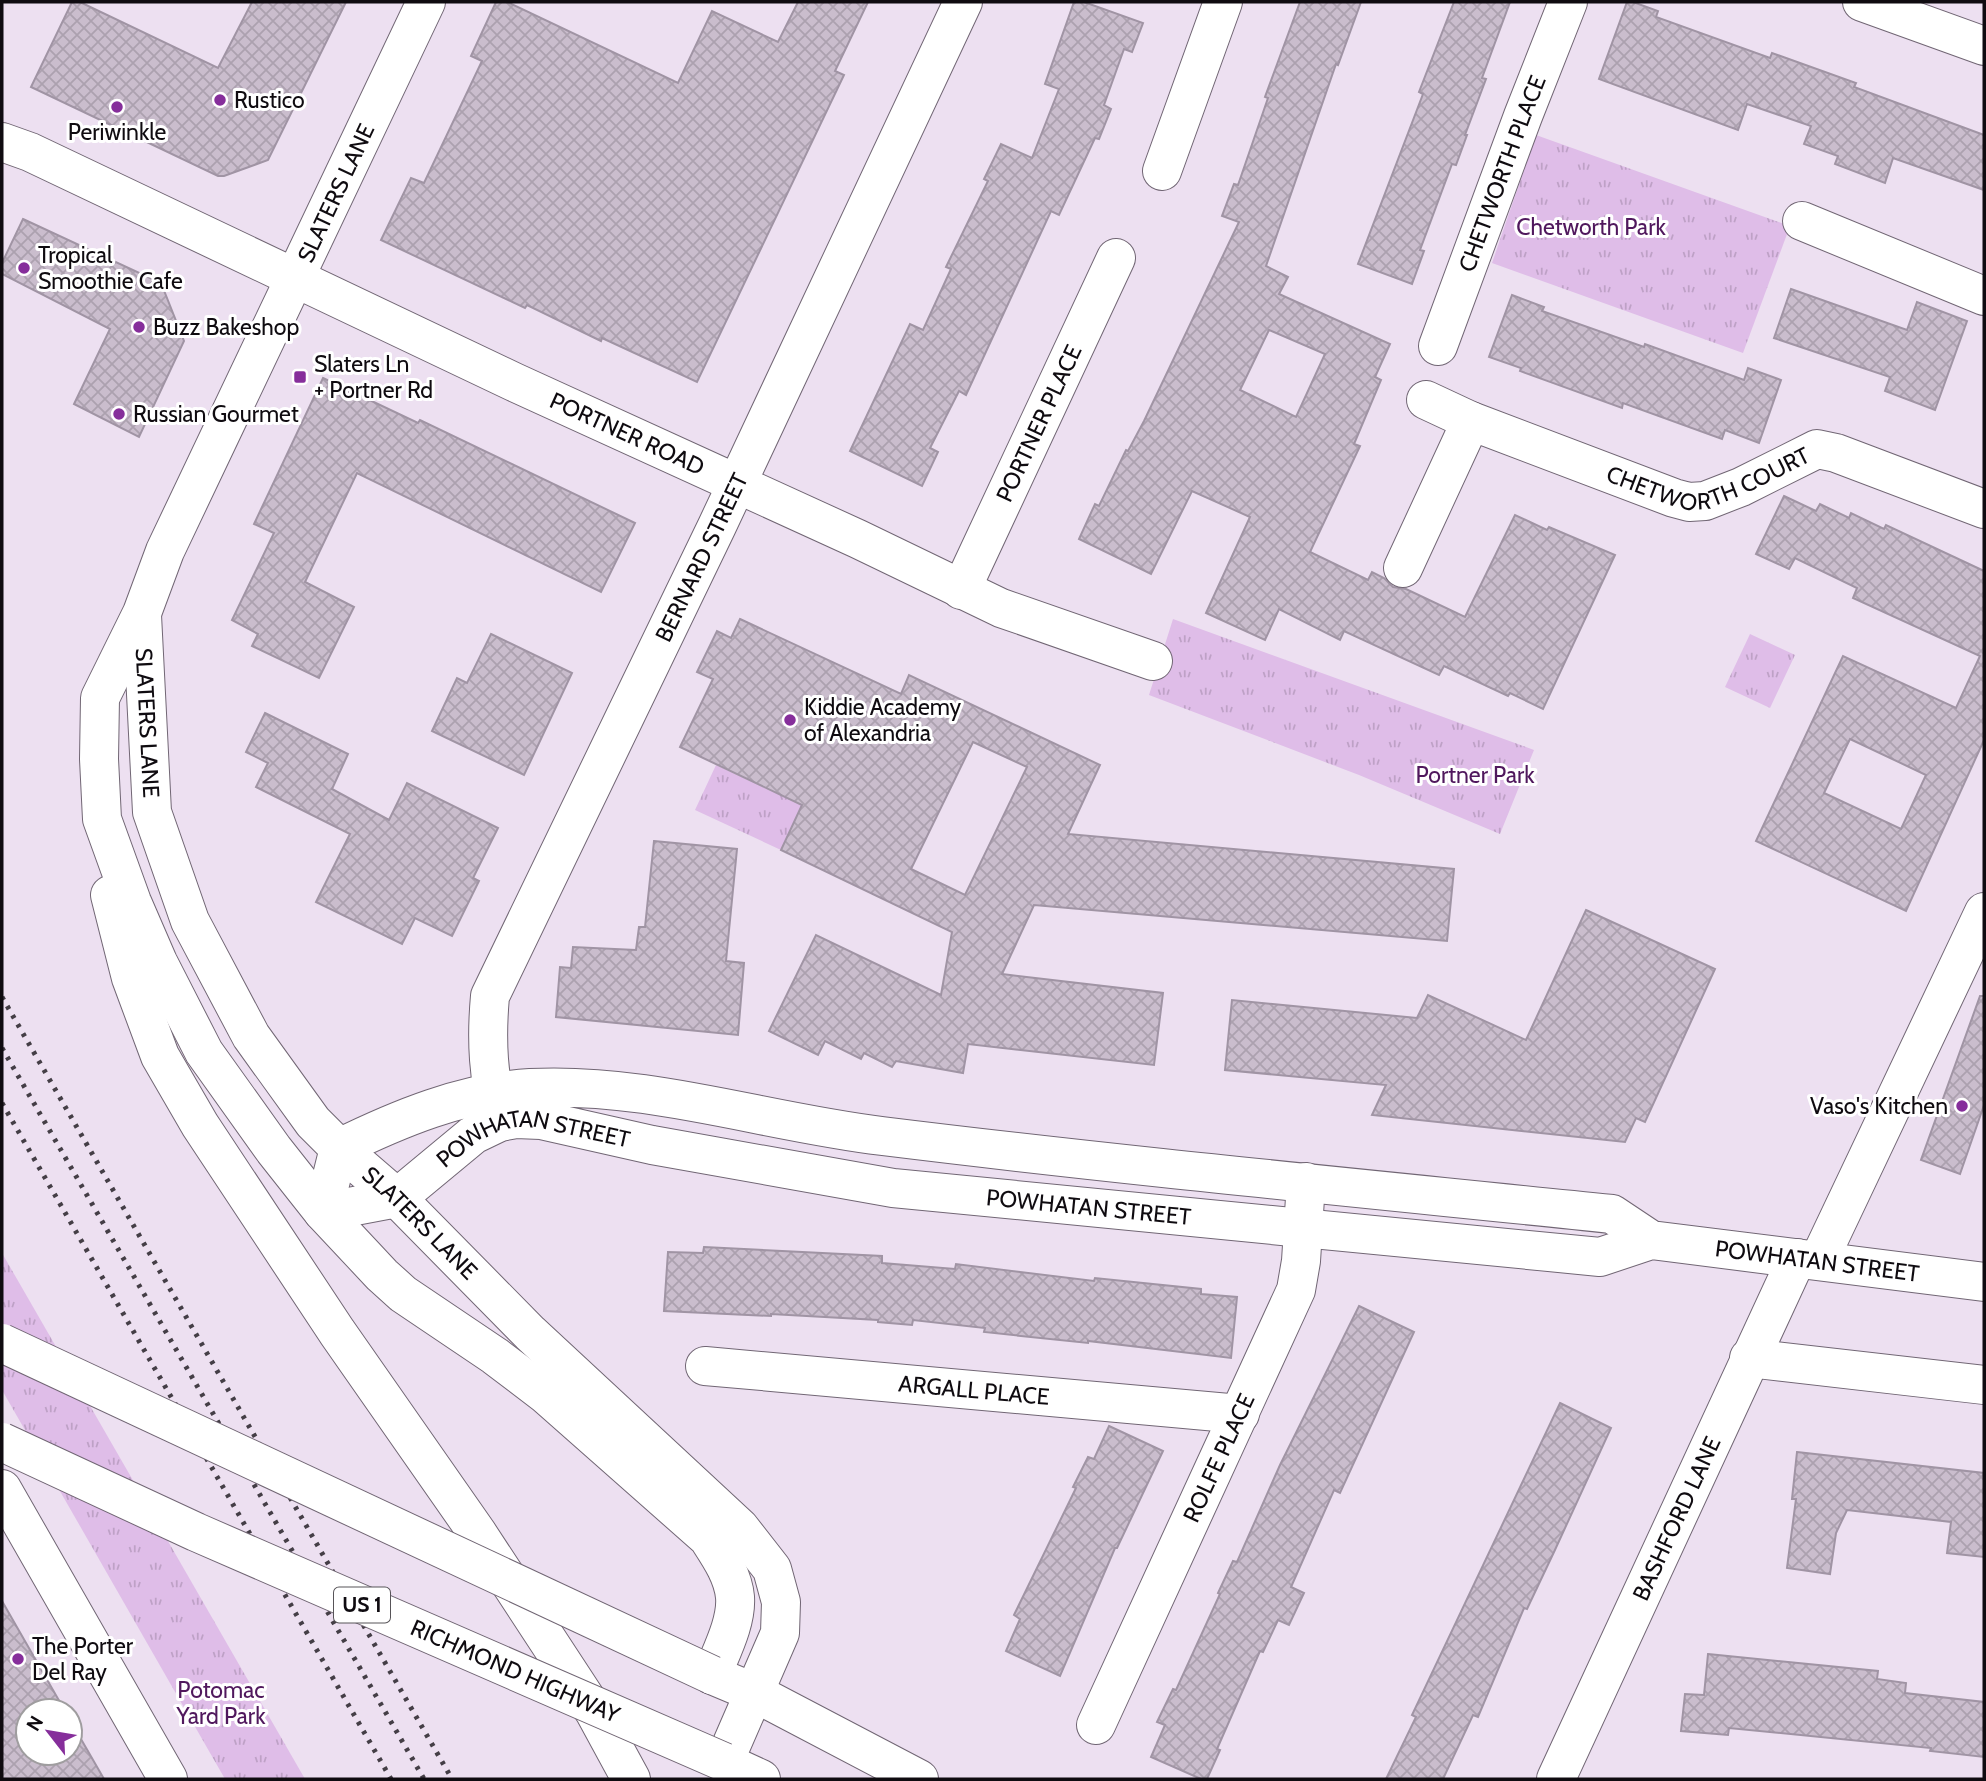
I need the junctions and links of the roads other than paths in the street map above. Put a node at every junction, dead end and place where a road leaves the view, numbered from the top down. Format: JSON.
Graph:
{"nodes":[{"id":1,"x":426,"y":2,"type":"edge"},
{"id":2,"x":963,"y":2,"type":"edge"},
{"id":3,"x":1223,"y":2,"type":"edge"},
{"id":4,"x":1568,"y":2,"type":"edge"},
{"id":5,"x":1862,"y":2,"type":"edge"},
{"id":6,"x":1984,"y":46,"type":"edge"},
{"id":7,"x":2,"y":142,"type":"edge"},
{"id":8,"x":1161,"y":172,"type":"dead end"},
{"id":9,"x":1802,"y":221,"type":"dead end"},
{"id":10,"x":1116,"y":258,"type":"dead end"},
{"id":11,"x":296,"y":277,"type":"junction"},
{"id":12,"x":1984,"y":296,"type":"edge"},
{"id":13,"x":1438,"y":346,"type":"dead end"},
{"id":14,"x":1426,"y":400,"type":"dead end"},
{"id":15,"x":1471,"y":421,"type":"junction"},
{"id":16,"x":736,"y":485,"type":"junction"},
{"id":17,"x":1984,"y":509,"type":"edge"},
{"id":18,"x":1403,"y":568,"type":"dead end"},
{"id":19,"x":961,"y":590,"type":"junction"},
{"id":20,"x":142,"y":613,"type":"junction"},
{"id":21,"x":1153,"y":661,"type":"dead end"},
{"id":22,"x":102,"y":820,"type":"junction"},
{"id":23,"x":1984,"y":912,"type":"edge"},
{"id":24,"x":496,"y":1107,"type":"junction"},
{"id":25,"x":339,"y":1148,"type":"junction"},
{"id":26,"x":1306,"y":1182,"type":"junction"},
{"id":27,"x":397,"y":1198,"type":"junction"},
{"id":28,"x":323,"y":1212,"type":"junction"},
{"id":29,"x":1303,"y":1228,"type":"junction"},
{"id":30,"x":1651,"y":1240,"type":"junction"},
{"id":31,"x":1808,"y":1259,"type":"junction"},
{"id":32,"x":1984,"y":1282,"type":"edge"},
{"id":33,"x":2,"y":1343,"type":"edge"},
{"id":34,"x":1749,"y":1358,"type":"junction"},
{"id":35,"x":705,"y":1366,"type":"dead end"},
{"id":36,"x":1984,"y":1385,"type":"edge"},
{"id":37,"x":1240,"y":1413,"type":"junction"},
{"id":38,"x":2,"y":1442,"type":"edge"},
{"id":39,"x":2,"y":1489,"type":"edge"},
{"id":40,"x":712,"y":1675,"type":"junction"},
{"id":41,"x":755,"y":1693,"type":"junction"},
{"id":42,"x":1096,"y":1725,"type":"dead end"},
{"id":43,"x":724,"y":1762,"type":"junction"},
{"id":44,"x":168,"y":1779,"type":"edge"},
{"id":45,"x":631,"y":1779,"type":"edge"},
{"id":46,"x":761,"y":1779,"type":"edge"},
{"id":47,"x":919,"y":1779,"type":"edge"},
{"id":48,"x":1556,"y":1779,"type":"edge"}],
"edges":[{"from":1,"to":11,"type":"main road","name":"SLATERS LANE"},
{"from":2,"to":16,"type":"main road","name":"BERNARD STREET"},
{"from":3,"to":8,"type":"main road"},
{"from":4,"to":13,"type":"main road","name":"CHETWORTH PLACE"},
{"from":5,"to":6,"type":"main road"},
{"from":7,"to":11,"type":"main road","name":"PORTNER ROAD"},
{"from":9,"to":12,"type":"main road"},
{"from":10,"to":19,"type":"main road","name":"PORTNER PLACE"},
{"from":11,"to":16,"type":"main road","name":"PORTNER ROAD"},
{"from":11,"to":20,"type":"main road","name":"SLATERS LANE"},
{"from":14,"to":15,"type":"main road","name":"CHETWORTH COURT"},
{"from":15,"to":17,"type":"main road","name":"CHETWORTH COURT"},
{"from":15,"to":18,"type":"main road"},
{"from":16,"to":19,"type":"main road","name":"PORTNER ROAD"},
{"from":16,"to":24,"type":"main road","name":"BERNARD STREET"},
{"from":19,"to":21,"type":"main road","name":"PORTNER ROAD"},
{"from":20,"to":22,"type":"main road","name":"SLATERS LANE"},
{"from":20,"to":25,"type":"main road","name":"SLATERS LANE"},
{"from":22,"to":28,"type":"main road","name":"SLATERS LANE"},
{"from":22,"to":45,"type":"main road"},
{"from":23,"to":31,"type":"main road","name":"BASHFORD LANE"},
{"from":24,"to":25,"type":"main road","name":"POWHATAN STREET"},
{"from":24,"to":26,"type":"main road","name":"POWHATAN STREET"},
{"from":24,"to":27,"type":"main road","name":"POWHATAN STREET"},
{"from":24,"to":29,"type":"main road","name":"POWHATAN STREET"},
{"from":25,"to":27,"type":"main road","name":"SLATERS LANE"},
{"from":25,"to":28,"type":"main road"},
{"from":26,"to":29,"type":"main road","name":"ROLFE PLACE"},
{"from":26,"to":30,"type":"main road","name":"POWHATAN STREET"},
{"from":27,"to":28,"type":"main road","name":"POWHATAN STREET"},
{"from":27,"to":41,"type":"main road","name":"SLATERS LANE"},
{"from":28,"to":40,"type":"main road","name":"SLATERS LANE"},
{"from":29,"to":30,"type":"main road","name":"POWHATAN STREET"},
{"from":29,"to":37,"type":"main road","name":"ROLFE PLACE"},
{"from":30,"to":31,"type":"main road","name":"POWHATAN STREET"},
{"from":31,"to":32,"type":"main road","name":"POWHATAN STREET"},
{"from":31,"to":34,"type":"main road","name":"BASHFORD LANE"},
{"from":33,"to":40,"type":"main road","bridge":true},
{"from":34,"to":36,"type":"main road"},
{"from":34,"to":48,"type":"main road","name":"BASHFORD LANE"},
{"from":35,"to":37,"type":"main road","name":"ARGALL PLACE"},
{"from":37,"to":42,"type":"main road","name":"ROLFE PLACE"},
{"from":38,"to":43,"type":"main road","name":"RICHMOND HIGHWAY","number":"US 1","bridge":true},
{"from":39,"to":44,"type":"main road"},
{"from":40,"to":41,"type":"main road"},
{"from":41,"to":43,"type":"main road","name":"SLATERS LANE"},
{"from":41,"to":47,"type":"main road"},
{"from":43,"to":46,"type":"main road","name":"RICHMOND HIGHWAY","number":"US 1"}]}
